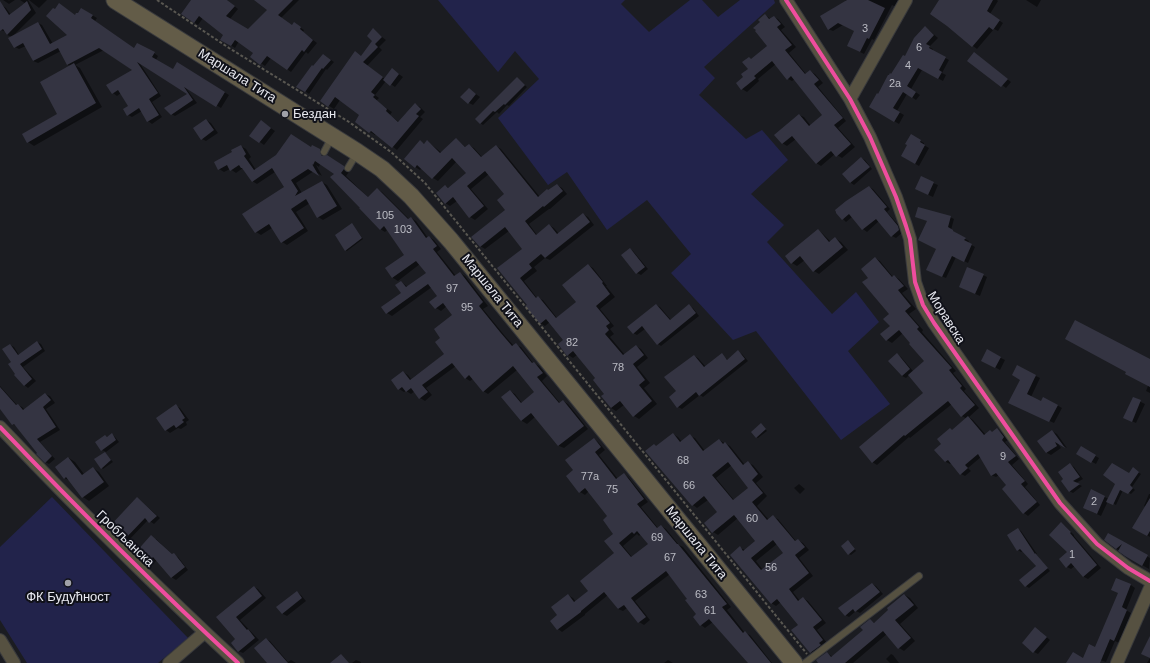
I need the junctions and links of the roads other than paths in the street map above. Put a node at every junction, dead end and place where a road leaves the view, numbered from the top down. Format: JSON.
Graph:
{"nodes":[{"id":1,"x":115,"y":0,"type":"edge"},
{"id":2,"x":786,"y":0,"type":"edge"},
{"id":3,"x":906,"y":0,"type":"edge"},
{"id":4,"x":850,"y":99,"type":"junction"},
{"id":5,"x":332,"y":136,"type":"junction"},
{"id":6,"x":324,"y":152,"type":"dead end"},
{"id":7,"x":358,"y":152,"type":"junction"},
{"id":8,"x":348,"y":168,"type":"dead end"},
{"id":9,"x":0,"y":427,"type":"edge"},
{"id":10,"x":918,"y":576,"type":"dead end"},
{"id":11,"x":1150,"y":581,"type":"edge"},
{"id":12,"x":1150,"y":588,"type":"edge"},
{"id":13,"x":205,"y":632,"type":"junction"},
{"id":14,"x":0,"y":640,"type":"edge"},
{"id":15,"x":14,"y":663,"type":"edge"},
{"id":16,"x":169,"y":663,"type":"edge"},
{"id":17,"x":238,"y":663,"type":"edge"},
{"id":18,"x":794,"y":663,"type":"edge"},
{"id":19,"x":805,"y":663,"type":"edge"},
{"id":20,"x":1117,"y":663,"type":"edge"}],
"edges":[{"from":1,"to":5,"type":"main road","name":"Маршала Тита"},
{"from":2,"to":4,"type":"street","name":"Моравска"},
{"from":3,"to":4,"type":"street"},
{"from":4,"to":11,"type":"street","name":"Моравска"},
{"from":5,"to":6,"type":"lane"},
{"from":5,"to":7,"type":"main road","name":"Маршала Тита"},
{"from":7,"to":8,"type":"lane"},
{"from":7,"to":18,"type":"main road","name":"Маршала Тита"},
{"from":9,"to":13,"type":"street","name":"Гробљанска"},
{"from":10,"to":19,"type":"lane"},
{"from":12,"to":20,"type":"street"},
{"from":13,"to":16,"type":"street"},
{"from":13,"to":17,"type":"street","name":"Гробљанска"},
{"from":14,"to":15,"type":"street"}]}
